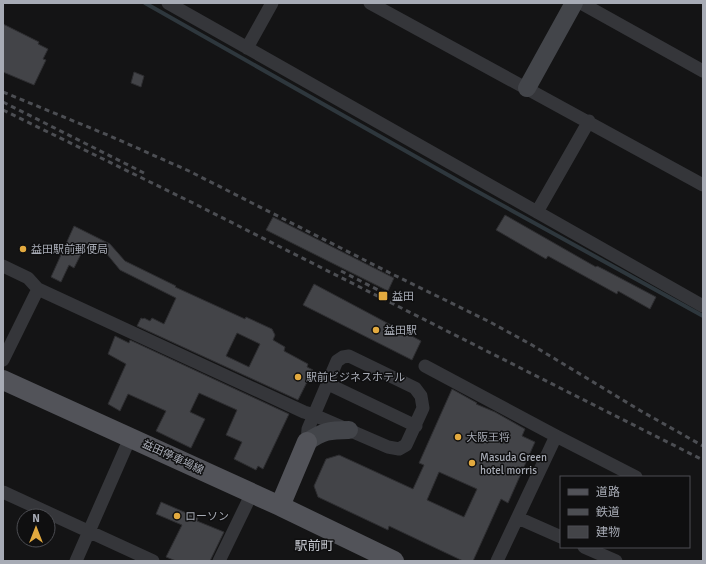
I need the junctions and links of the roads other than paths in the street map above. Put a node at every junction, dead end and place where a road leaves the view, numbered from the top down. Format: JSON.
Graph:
{"nodes":[{"id":1,"x":168,"y":3,"type":"edge"},
{"id":2,"x":272,"y":3,"type":"edge"},
{"id":3,"x":370,"y":3,"type":"edge"},
{"id":4,"x":574,"y":3,"type":"edge"},
{"id":5,"x":581,"y":3,"type":"edge"},
{"id":6,"x":247,"y":48,"type":"junction"},
{"id":7,"x":703,"y":71,"type":"edge"},
{"id":8,"x":526,"y":88,"type":"junction"},
{"id":9,"x":589,"y":121,"type":"junction"},
{"id":10,"x":703,"y":185,"type":"edge"},
{"id":11,"x":538,"y":212,"type":"junction"},
{"id":12,"x":3,"y":266,"type":"edge"},
{"id":13,"x":38,"y":289,"type":"junction"},
{"id":14,"x":703,"y":306,"type":"edge"},
{"id":15,"x":3,"y":360,"type":"edge"},
{"id":16,"x":425,"y":366,"type":"dead end"},
{"id":17,"x":3,"y":380,"type":"edge"},
{"id":18,"x":328,"y":384,"type":"junction"},
{"id":19,"x":314,"y":415,"type":"junction"},
{"id":20,"x":416,"y":426,"type":"junction"},
{"id":21,"x":349,"y":430,"type":"junction"},
{"id":22,"x":556,"y":436,"type":"junction"},
{"id":23,"x":130,"y":438,"type":"junction"},
{"id":24,"x":307,"y":442,"type":"junction"},
{"id":25,"x":634,"y":476,"type":"edge"},
{"id":26,"x":3,"y":492,"type":"edge"},
{"id":27,"x":252,"y":493,"type":"junction"},
{"id":28,"x":280,"y":506,"type":"junction"},
{"id":29,"x":518,"y":518,"type":"junction"},
{"id":30,"x":89,"y":531,"type":"junction"},
{"id":31,"x":560,"y":537,"type":"edge"},
{"id":32,"x":586,"y":548,"type":"edge"},
{"id":33,"x":76,"y":561,"type":"edge"},
{"id":34,"x":153,"y":561,"type":"edge"},
{"id":35,"x":219,"y":561,"type":"edge"},
{"id":36,"x":394,"y":561,"type":"edge"},
{"id":37,"x":497,"y":561,"type":"edge"},
{"id":38,"x":616,"y":561,"type":"edge"}],
"edges":[{"from":1,"to":6,"type":"street"},
{"from":2,"to":6,"type":"street"},
{"from":3,"to":8,"type":"street"},
{"from":4,"to":8,"type":"street"},
{"from":5,"to":7,"type":"street"},
{"from":6,"to":11,"type":"street"},
{"from":8,"to":9,"type":"street"},
{"from":9,"to":10,"type":"street"},
{"from":9,"to":11,"type":"street"},
{"from":11,"to":14,"type":"street"},
{"from":12,"to":13,"type":"street"},
{"from":13,"to":15,"type":"street"},
{"from":13,"to":19,"type":"street"},
{"from":16,"to":22,"type":"street"},
{"from":17,"to":23,"type":"main road","name":"益田停車場線"},
{"from":18,"to":19,"type":"street"},
{"from":18,"to":20,"type":"street"},
{"from":18,"to":20,"type":"street"},
{"from":19,"to":21,"type":"street"},
{"from":19,"to":24,"type":"street"},
{"from":20,"to":21,"type":"street"},
{"from":21,"to":24,"type":"street"},
{"from":22,"to":25,"type":"street"},
{"from":22,"to":29,"type":"street"},
{"from":23,"to":27,"type":"main road","name":"益田停車場線"},
{"from":23,"to":30,"type":"street"},
{"from":24,"to":28,"type":"main road"},
{"from":26,"to":30,"type":"street"},
{"from":27,"to":28,"type":"main road","name":"益田停車場線"},
{"from":27,"to":35,"type":"street"},
{"from":28,"to":36,"type":"main road","name":"益田停車場線"},
{"from":29,"to":31,"type":"street"},
{"from":29,"to":37,"type":"street"},
{"from":30,"to":33,"type":"street"},
{"from":30,"to":34,"type":"street"},
{"from":32,"to":38,"type":"street"}]}
